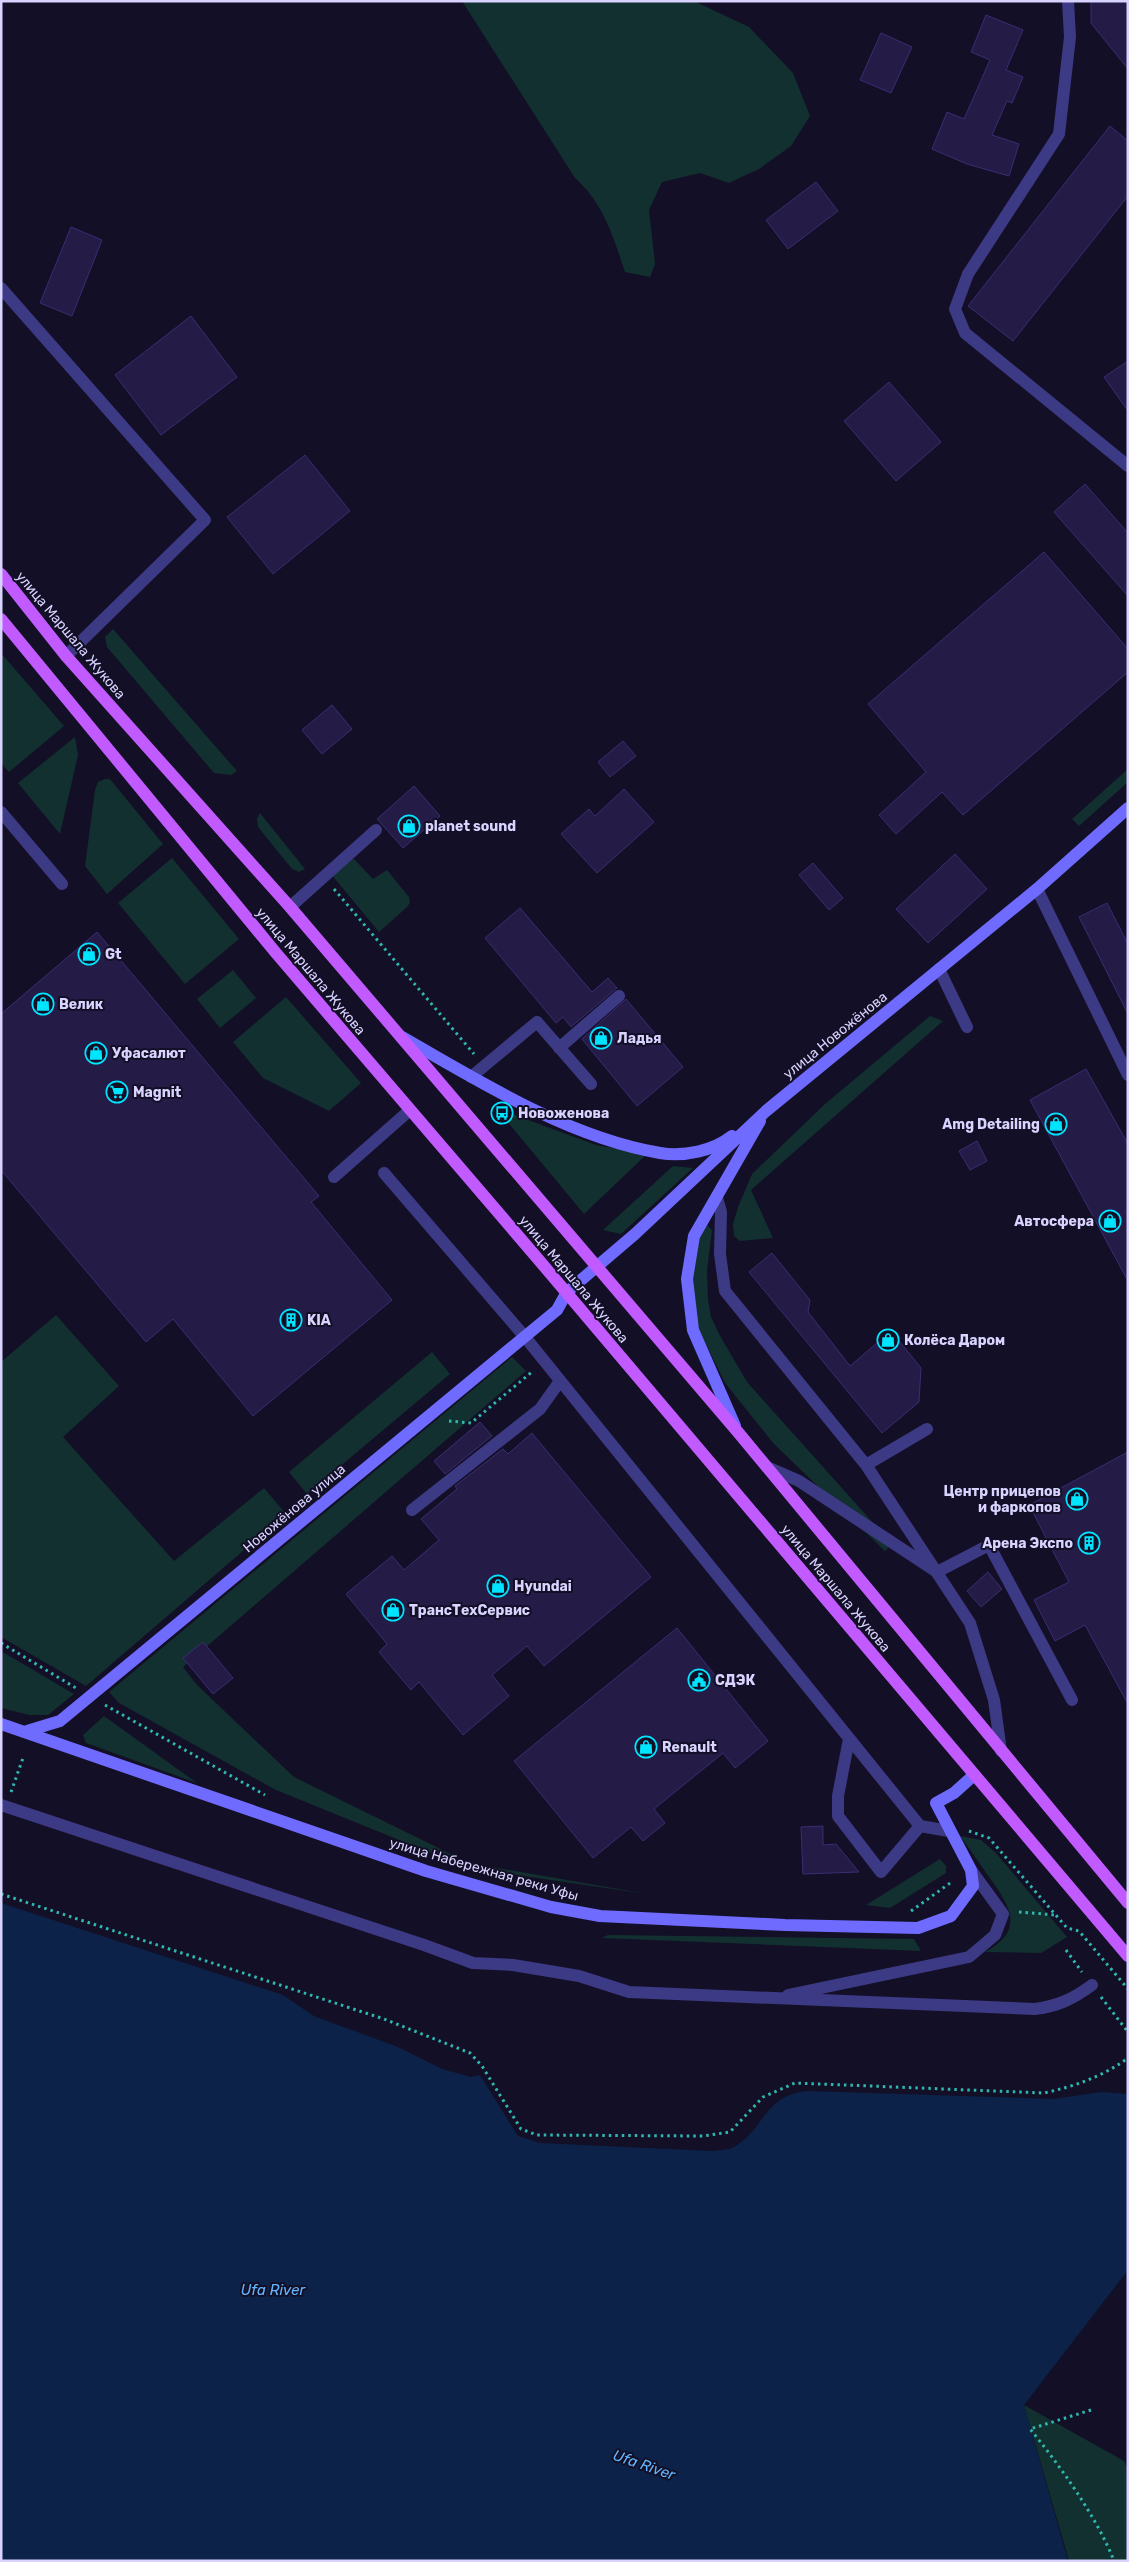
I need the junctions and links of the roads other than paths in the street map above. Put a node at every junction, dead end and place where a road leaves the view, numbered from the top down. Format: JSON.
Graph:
{"nodes":[{"id":1,"x":1068,"y":1,"type":"edge"},
{"id":2,"x":1,"y":288,"type":"edge"},
{"id":3,"x":1128,"y":466,"type":"edge"},
{"id":4,"x":1,"y":574,"type":"edge"},
{"id":5,"x":1,"y":619,"type":"edge"},
{"id":6,"x":66,"y":656,"type":"junction"},
{"id":7,"x":1128,"y":808,"type":"edge"},
{"id":8,"x":1,"y":812,"type":"edge"},
{"id":9,"x":376,"y":830,"type":"dead end"},
{"id":10,"x":62,"y":884,"type":"dead end"},
{"id":11,"x":1037,"y":889,"type":"junction"},
{"id":12,"x":290,"y":907,"type":"junction"},
{"id":13,"x":939,"y":969,"type":"junction"},
{"id":14,"x":619,"y":996,"type":"dead end"},
{"id":15,"x":967,"y":1027,"type":"dead end"},
{"id":16,"x":401,"y":1036,"type":"junction"},
{"id":17,"x":559,"y":1048,"type":"junction"},
{"id":18,"x":1128,"y":1075,"type":"edge"},
{"id":19,"x":471,"y":1077,"type":"junction"},
{"id":20,"x":591,"y":1084,"type":"dead end"},
{"id":21,"x":410,"y":1110,"type":"junction"},
{"id":22,"x":766,"y":1111,"type":"junction"},
{"id":23,"x":384,"y":1173,"type":"dead end"},
{"id":24,"x":334,"y":1177,"type":"dead end"},
{"id":25,"x":716,"y":1198,"type":"junction"},
{"id":26,"x":597,"y":1266,"type":"junction"},
{"id":27,"x":566,"y":1292,"type":"junction"},
{"id":28,"x":525,"y":1337,"type":"junction"},
{"id":29,"x":560,"y":1382,"type":"junction"},
{"id":30,"x":926,"y":1429,"type":"dead end"},
{"id":31,"x":737,"y":1432,"type":"junction"},
{"id":32,"x":866,"y":1465,"type":"junction"},
{"id":33,"x":767,"y":1467,"type":"junction"},
{"id":34,"x":412,"y":1510,"type":"dead end"},
{"id":35,"x":937,"y":1572,"type":"junction"},
{"id":36,"x":1072,"y":1700,"type":"dead end"},
{"id":37,"x":1,"y":1724,"type":"edge"},
{"id":38,"x":27,"y":1731,"type":"junction"},
{"id":39,"x":849,"y":1738,"type":"junction"},
{"id":40,"x":1002,"y":1751,"type":"junction"},
{"id":41,"x":974,"y":1775,"type":"junction"},
{"id":42,"x":5,"y":1802,"type":"edge"},
{"id":43,"x":920,"y":1826,"type":"junction"},
{"id":44,"x":949,"y":1831,"type":"junction"},
{"id":45,"x":971,"y":1870,"type":"junction"},
{"id":46,"x":1124,"y":1898,"type":"edge"},
{"id":47,"x":1128,"y":1956,"type":"edge"},
{"id":48,"x":1096,"y":1990,"type":"road end"},
{"id":49,"x":768,"y":2000,"type":"junction"}],
"edges":[{"from":1,"to":3,"type":"street"},
{"from":2,"to":6,"type":"street"},
{"from":4,"to":6,"type":"main road","name":"улица Маршала Жукова"},
{"from":5,"to":21,"type":"main road","name":"улица Маршала Жукова"},
{"from":6,"to":12,"type":"main road","name":"улица Маршала Жукова"},
{"from":7,"to":11,"type":"street","name":"улица Новожёнова"},
{"from":8,"to":10,"type":"street"},
{"from":9,"to":12,"type":"street"},
{"from":11,"to":13,"type":"street","name":"улица Новожёнова"},
{"from":11,"to":18,"type":"street"},
{"from":12,"to":16,"type":"main road","name":"улица Маршала Жукова"},
{"from":13,"to":15,"type":"street"},
{"from":13,"to":22,"type":"street","name":"улица Новожёнова"},
{"from":14,"to":17,"type":"street"},
{"from":16,"to":19,"type":"street"},
{"from":16,"to":26,"type":"main road","name":"улица Маршала Жукова"},
{"from":17,"to":19,"type":"street"},
{"from":17,"to":20,"type":"street"},
{"from":19,"to":22,"type":"street"},
{"from":21,"to":24,"type":"street"},
{"from":21,"to":27,"type":"main road","name":"улица Маршала Жукова"},
{"from":22,"to":25,"type":"street"},
{"from":22,"to":26,"type":"street","name":"улица Новожёнова"},
{"from":23,"to":28,"type":"street"},
{"from":25,"to":31,"type":"street"},
{"from":25,"to":32,"type":"street"},
{"from":26,"to":27,"type":"street","name":"улица Новожёнова"},
{"from":26,"to":31,"type":"main road","name":"улица Маршала Жукова"},
{"from":27,"to":28,"type":"street","name":"Новожёнова улица"},
{"from":27,"to":41,"type":"main road","name":"улица Маршала Жукова"},
{"from":28,"to":29,"type":"street"},
{"from":28,"to":38,"type":"street","name":"Новожёнова улица"},
{"from":29,"to":34,"type":"street"},
{"from":29,"to":39,"type":"street"},
{"from":30,"to":32,"type":"street"},
{"from":31,"to":33,"type":"main road","name":"улица Маршала Жукова"},
{"from":32,"to":35,"type":"street"},
{"from":33,"to":35,"type":"street"},
{"from":33,"to":40,"type":"main road","name":"улица Маршала Жукова"},
{"from":35,"to":36,"type":"street"},
{"from":35,"to":40,"type":"street"},
{"from":37,"to":38,"type":"street","name":"улица Набережная реки Уфы"},
{"from":38,"to":45,"type":"street","name":"улица Набережная реки Уфы"},
{"from":39,"to":43,"type":"street"},
{"from":39,"to":43,"type":"street"},
{"from":40,"to":46,"type":"main road","name":"улица Маршала Жукова"},
{"from":41,"to":44,"type":"street"},
{"from":41,"to":47,"type":"main road","name":"улица Маршала Жукова"},
{"from":42,"to":49,"type":"street"},
{"from":43,"to":44,"type":"street"},
{"from":44,"to":45,"type":"street"},
{"from":45,"to":49,"type":"street"},
{"from":48,"to":49,"type":"street"}]}
